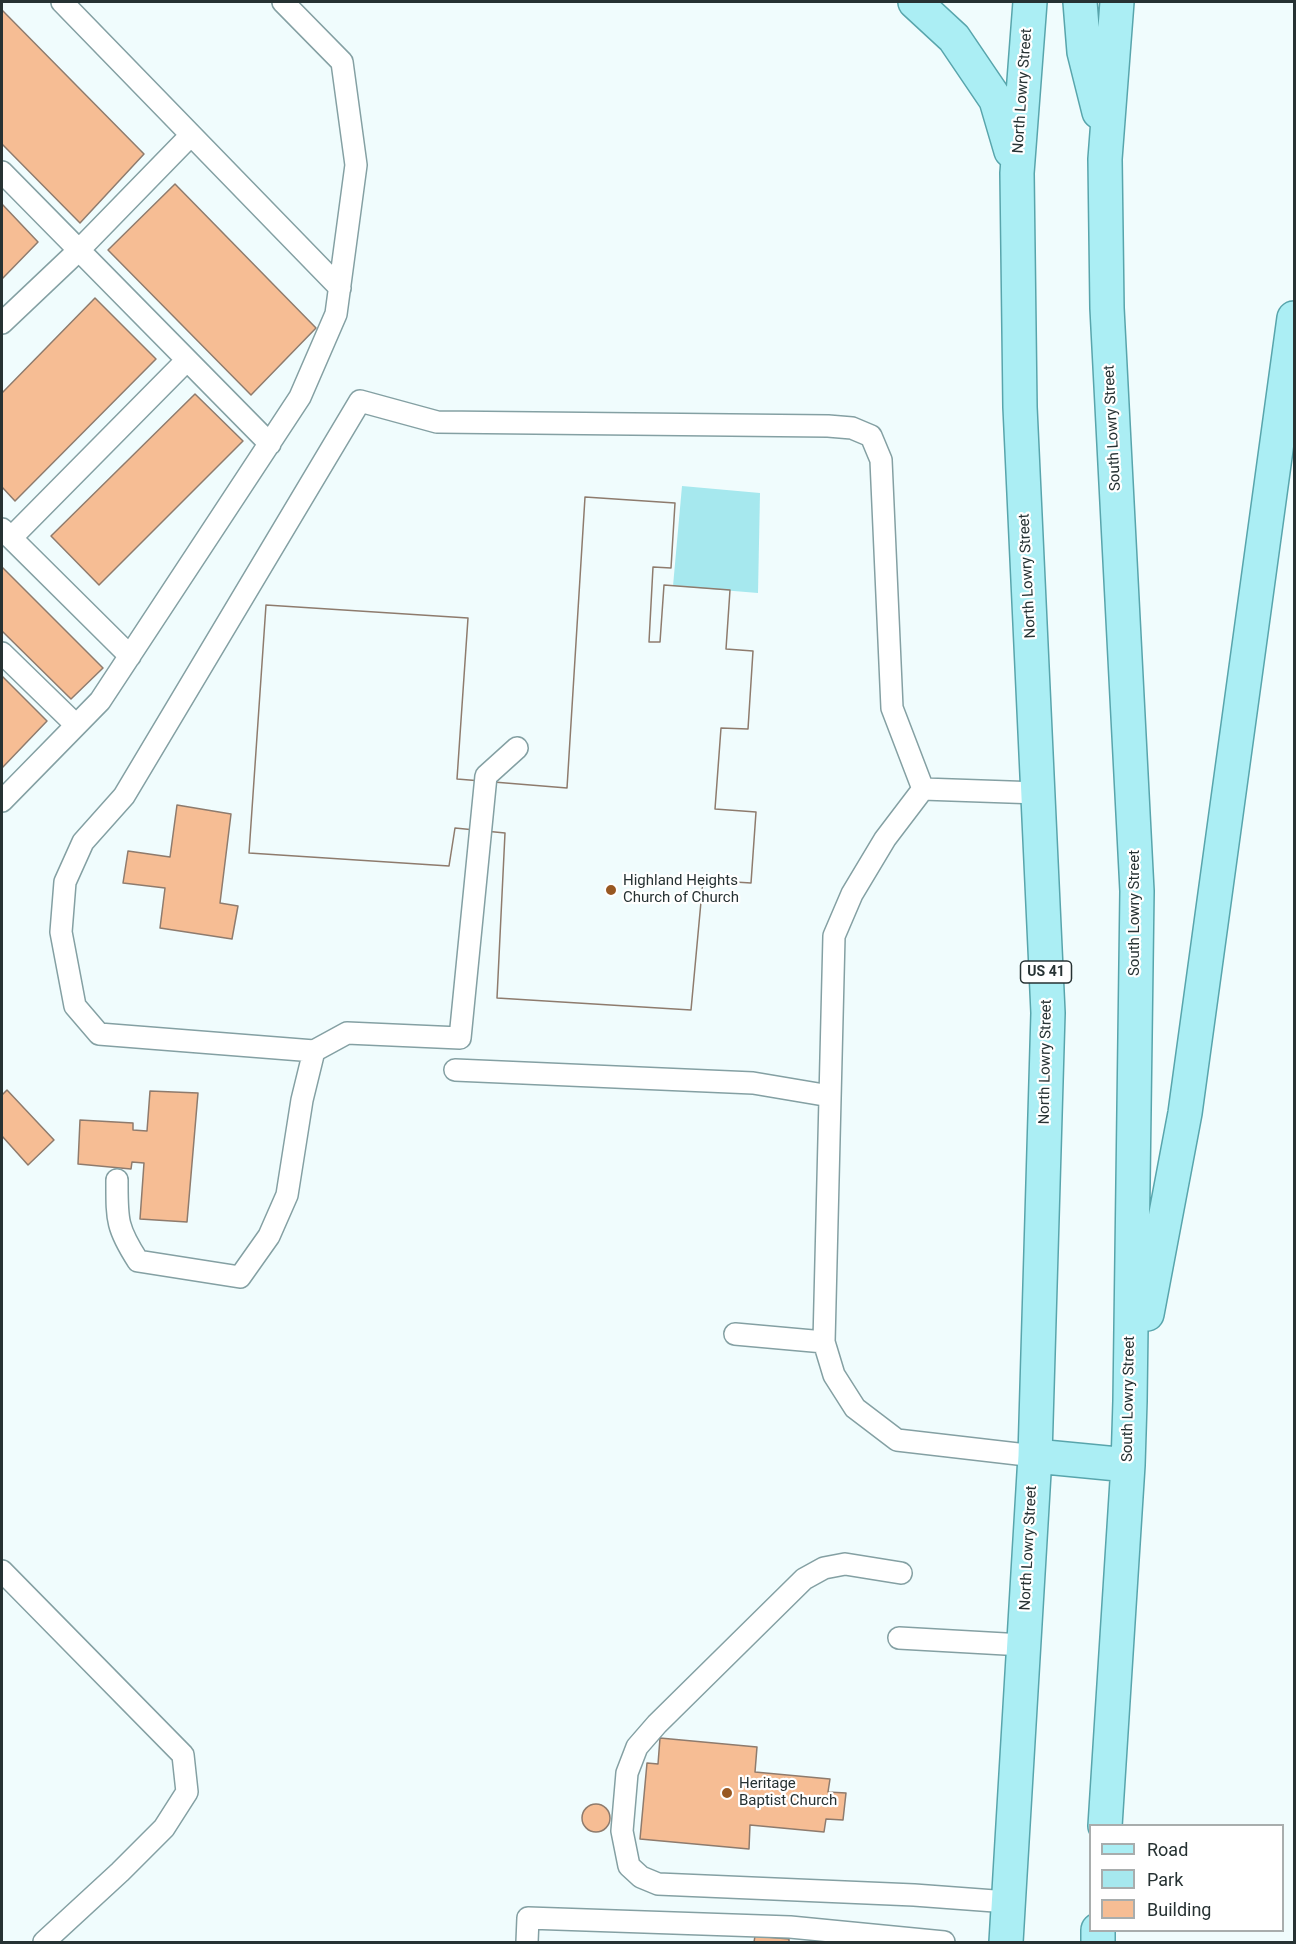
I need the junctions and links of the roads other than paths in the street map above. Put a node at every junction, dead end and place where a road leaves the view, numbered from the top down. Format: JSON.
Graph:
{"nodes":[{"id":1,"x":62,"y":2,"type":"edge"},
{"id":2,"x":283,"y":2,"type":"edge"},
{"id":3,"x":915,"y":2,"type":"edge"},
{"id":4,"x":1030,"y":2,"type":"edge"},
{"id":5,"x":1080,"y":2,"type":"edge"},
{"id":6,"x":1117,"y":2,"type":"edge"},
{"id":7,"x":191,"y":135,"type":"junction"},
{"id":8,"x":1105,"y":159,"type":"junction"},
{"id":9,"x":2,"y":172,"type":"edge"},
{"id":10,"x":1017,"y":173,"type":"junction"},
{"id":11,"x":79,"y":250,"type":"junction"},
{"id":12,"x":340,"y":288,"type":"junction"},
{"id":13,"x":1294,"y":318,"type":"edge"},
{"id":14,"x":2,"y":323,"type":"edge"},
{"id":15,"x":187,"y":360,"type":"junction"},
{"id":16,"x":270,"y":444,"type":"junction"},
{"id":17,"x":6,"y":533,"type":"edge"},
{"id":18,"x":2,"y":653,"type":"edge"},
{"id":19,"x":130,"y":656,"type":"junction"},
{"id":20,"x":76,"y":725,"type":"junction"},
{"id":21,"x":517,"y":748,"type":"dead end"},
{"id":22,"x":923,"y":789,"type":"junction"},
{"id":23,"x":1038,"y":793,"type":"junction"},
{"id":24,"x":2,"y":801,"type":"edge"},
{"id":25,"x":314,"y":1051,"type":"junction"},
{"id":26,"x":455,"y":1070,"type":"dead end"},
{"id":27,"x":830,"y":1096,"type":"junction"},
{"id":28,"x":117,"y":1180,"type":"dead end"},
{"id":29,"x":735,"y":1334,"type":"dead end"},
{"id":30,"x":824,"y":1342,"type":"junction"},
{"id":31,"x":1130,"y":1401,"type":"junction"},
{"id":32,"x":1035,"y":1456,"type":"junction"},
{"id":33,"x":1128,"y":1465,"type":"junction"},
{"id":34,"x":2,"y":1571,"type":"edge"},
{"id":35,"x":901,"y":1573,"type":"dead end"},
{"id":36,"x":899,"y":1638,"type":"dead end"},
{"id":37,"x":1023,"y":1645,"type":"junction"},
{"id":38,"x":1105,"y":1824,"type":"edge"},
{"id":39,"x":1008,"y":1902,"type":"junction"},
{"id":40,"x":44,"y":1942,"type":"edge"},
{"id":41,"x":527,"y":1942,"type":"edge"},
{"id":42,"x":944,"y":1942,"type":"edge"},
{"id":43,"x":1006,"y":1942,"type":"edge"}],
"edges":[{"from":1,"to":7,"type":"lane"},
{"from":2,"to":12,"type":"lane"},
{"from":3,"to":10,"type":"main road"},
{"from":4,"to":10,"type":"main road","name":"North Lowry Street","number":"US 41"},
{"from":5,"to":8,"type":"main road"},
{"from":6,"to":8,"type":"main road","name":"South Lowry Street"},
{"from":7,"to":11,"type":"lane"},
{"from":7,"to":12,"type":"lane"},
{"from":8,"to":31,"type":"main road","name":"South Lowry Street"},
{"from":9,"to":11,"type":"lane"},
{"from":10,"to":23,"type":"main road","name":"North Lowry Street","number":"US 41"},
{"from":11,"to":14,"type":"lane"},
{"from":11,"to":15,"type":"lane"},
{"from":12,"to":16,"type":"lane"},
{"from":13,"to":31,"type":"main road"},
{"from":15,"to":16,"type":"lane"},
{"from":15,"to":17,"type":"lane"},
{"from":16,"to":19,"type":"lane"},
{"from":17,"to":19,"type":"lane"},
{"from":18,"to":20,"type":"lane"},
{"from":19,"to":20,"type":"lane"},
{"from":20,"to":24,"type":"lane"},
{"from":21,"to":25,"type":"lane"},
{"from":22,"to":23,"type":"lane"},
{"from":22,"to":25,"type":"lane"},
{"from":22,"to":27,"type":"lane"},
{"from":23,"to":32,"type":"main road","name":"North Lowry Street","number":"US 41"},
{"from":25,"to":28,"type":"lane"},
{"from":26,"to":27,"type":"lane"},
{"from":27,"to":30,"type":"lane"},
{"from":29,"to":30,"type":"lane"},
{"from":30,"to":32,"type":"lane"},
{"from":31,"to":33,"type":"main road","name":"South Lowry Street"},
{"from":32,"to":33,"type":"main road"},
{"from":32,"to":37,"type":"main road","name":"North Lowry Street","number":"US 41"},
{"from":33,"to":38,"type":"main road","name":"South Lowry Street"},
{"from":34,"to":40,"type":"lane"},
{"from":35,"to":39,"type":"lane"},
{"from":36,"to":37,"type":"lane"},
{"from":37,"to":39,"type":"main road","name":"North Lowry Street","number":"US 41"},
{"from":39,"to":43,"type":"main road","name":"North Lowry Street","number":"US 41"},
{"from":41,"to":42,"type":"lane"}]}
